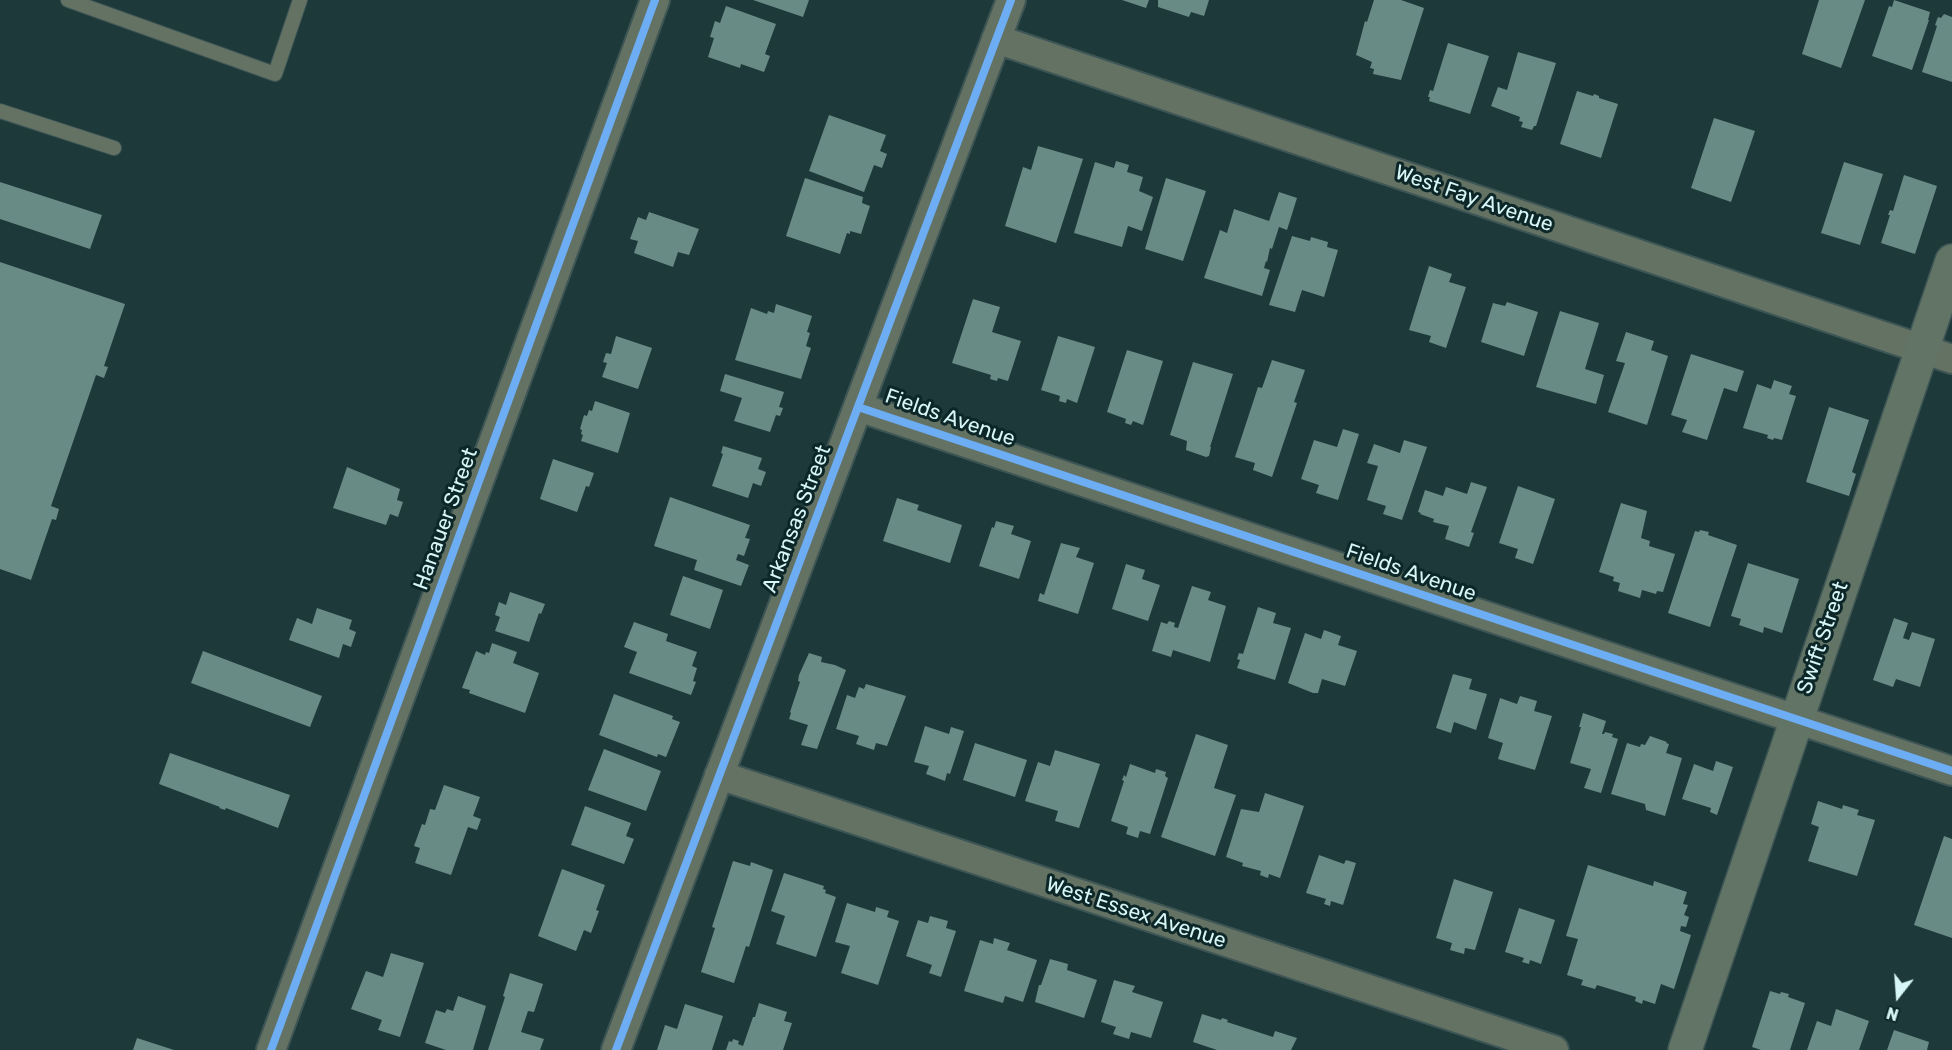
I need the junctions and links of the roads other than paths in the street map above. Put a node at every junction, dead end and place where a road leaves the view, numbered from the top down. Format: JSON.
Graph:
{"nodes":[{"id":1,"x":68,"y":0,"type":"edge"},
{"id":2,"x":300,"y":0,"type":"edge"},
{"id":3,"x":655,"y":0,"type":"edge"},
{"id":4,"x":1011,"y":0,"type":"edge"},
{"id":5,"x":996,"y":39,"type":"junction"},
{"id":6,"x":0,"y":111,"type":"edge"},
{"id":7,"x":114,"y":148,"type":"dead end"},
{"id":8,"x":1952,"y":261,"type":"edge"},
{"id":9,"x":1937,"y":354,"type":"edge"},
{"id":10,"x":858,"y":407,"type":"junction"},
{"id":11,"x":1795,"y":720,"type":"junction"},
{"id":12,"x":1952,"y":771,"type":"edge"},
{"id":13,"x":719,"y":775,"type":"junction"},
{"id":14,"x":271,"y":1050,"type":"edge"},
{"id":15,"x":616,"y":1050,"type":"edge"},
{"id":16,"x":1554,"y":1050,"type":"edge"},
{"id":17,"x":1685,"y":1050,"type":"edge"}],
"edges":[{"from":1,"to":2,"type":"lane"},
{"from":3,"to":14,"type":"street","name":"Hanauer Street"},
{"from":4,"to":5,"type":"street","name":"Arkansas Street"},
{"from":5,"to":9,"type":"street","name":"West Fay Avenue"},
{"from":5,"to":10,"type":"street","name":"Arkansas Street"},
{"from":6,"to":7,"type":"lane"},
{"from":8,"to":9,"type":"street","name":"Swift Street"},
{"from":9,"to":11,"type":"street","name":"Swift Street"},
{"from":10,"to":11,"type":"street","name":"Fields Avenue"},
{"from":10,"to":13,"type":"street","name":"Arkansas Street"},
{"from":11,"to":12,"type":"street","name":"Fields Avenue"},
{"from":11,"to":17,"type":"street","name":"Swift Street"},
{"from":13,"to":15,"type":"street","name":"Arkansas Street"},
{"from":13,"to":16,"type":"street","name":"West Essex Avenue"}]}
